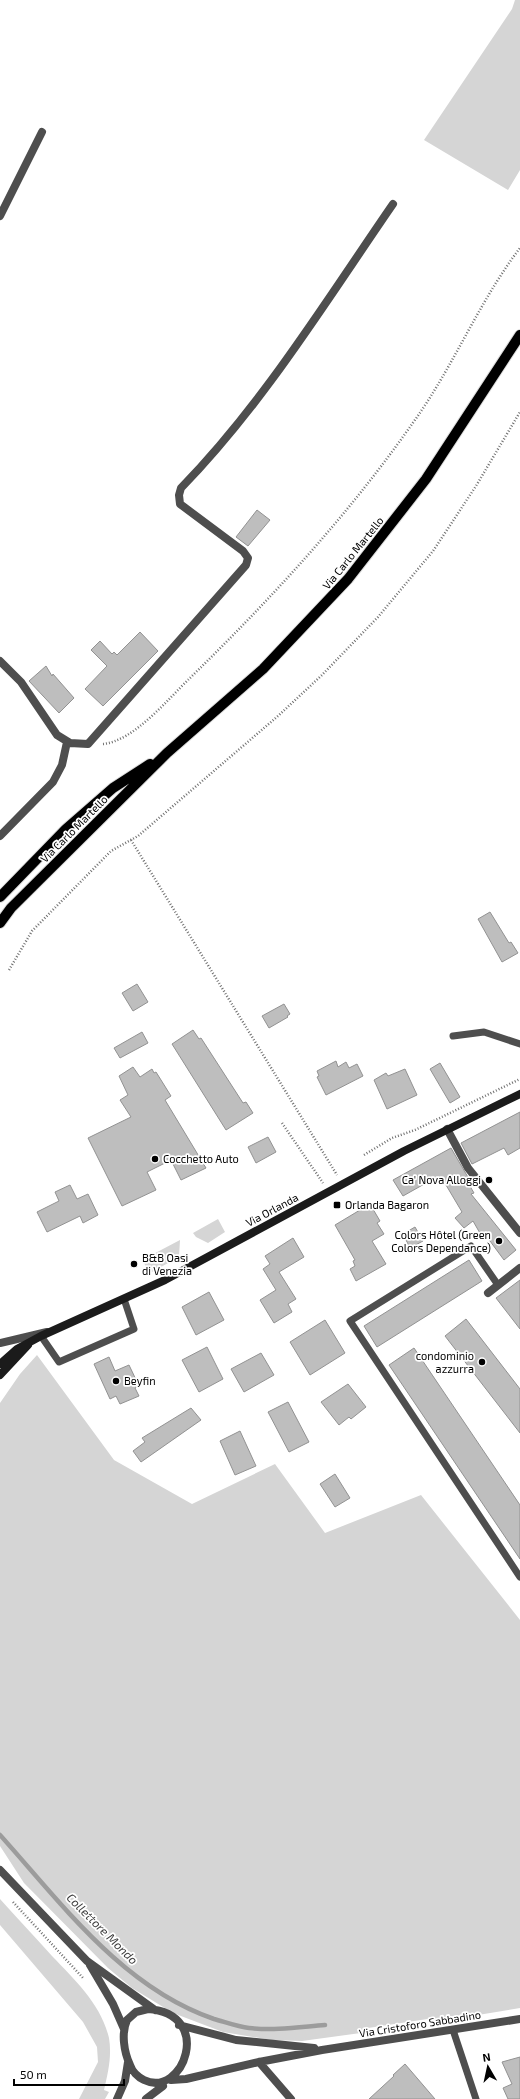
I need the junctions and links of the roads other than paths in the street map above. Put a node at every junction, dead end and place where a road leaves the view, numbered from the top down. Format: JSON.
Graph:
{"nodes":[{"id":1,"x":42,"y":132,"type":"dead end"},
{"id":2,"x":393,"y":204,"type":"dead end"},
{"id":3,"x":0,"y":216,"type":"edge"},
{"id":4,"x":520,"y":335,"type":"edge"},
{"id":5,"x":0,"y":661,"type":"edge"},
{"id":6,"x":67,"y":742,"type":"junction"},
{"id":7,"x":167,"y":753,"type":"junction"},
{"id":8,"x":0,"y":836,"type":"edge"},
{"id":9,"x":0,"y":897,"type":"edge"},
{"id":10,"x":0,"y":923,"type":"edge"},
{"id":11,"x":453,"y":1036,"type":"dead end"},
{"id":12,"x":520,"y":1044,"type":"edge"},
{"id":13,"x":520,"y":1094,"type":"edge"},
{"id":14,"x":447,"y":1129,"type":"junction"},
{"id":15,"x":520,"y":1233,"type":"edge"},
{"id":16,"x":520,"y":1269,"type":"edge"},
{"id":17,"x":498,"y":1285,"type":"junction"},
{"id":18,"x":488,"y":1293,"type":"dead end"},
{"id":19,"x":124,"y":1299,"type":"junction"},
{"id":20,"x":50,"y":1331,"type":"junction"},
{"id":21,"x":41,"y":1336,"type":"junction"},
{"id":22,"x":32,"y":1340,"type":"junction"},
{"id":23,"x":0,"y":1343,"type":"edge"},
{"id":24,"x":0,"y":1364,"type":"edge"},
{"id":25,"x":0,"y":1375,"type":"edge"},
{"id":26,"x":520,"y":1577,"type":"edge"},
{"id":27,"x":0,"y":1870,"type":"edge"},
{"id":28,"x":87,"y":1961,"type":"junction"},
{"id":29,"x":155,"y":2010,"type":"junction"},
{"id":30,"x":520,"y":2019,"type":"edge"},
{"id":31,"x":179,"y":2024,"type":"junction"},
{"id":32,"x":124,"y":2029,"type":"junction"},
{"id":33,"x":453,"y":2030,"type":"junction"},
{"id":34,"x":322,"y":2050,"type":"junction"},
{"id":35,"x":128,"y":2062,"type":"junction"},
{"id":36,"x":259,"y":2062,"type":"junction"},
{"id":37,"x":167,"y":2082,"type":"junction"},
{"id":38,"x":117,"y":2099,"type":"edge"},
{"id":39,"x":146,"y":2099,"type":"edge"},
{"id":40,"x":291,"y":2099,"type":"edge"},
{"id":41,"x":476,"y":2099,"type":"edge"}],
"edges":[{"from":1,"to":3,"type":"street"},
{"from":2,"to":6,"type":"street"},
{"from":4,"to":7,"type":"main road","name":"Via Carlo Martello"},
{"from":5,"to":6,"type":"street"},
{"from":6,"to":8,"type":"street"},
{"from":7,"to":9,"type":"main road","name":"Via Carlo Martello"},
{"from":7,"to":10,"type":"main road","name":"Via Carlo Martello"},
{"from":11,"to":12,"type":"lane"},
{"from":13,"to":14,"type":"main road","name":"Via Orlanda"},
{"from":14,"to":15,"type":"street"},
{"from":14,"to":19,"type":"main road","name":"Via Orlanda"},
{"from":16,"to":17,"type":"street"},
{"from":17,"to":18,"type":"street"},
{"from":17,"to":26,"type":"lane"},
{"from":19,"to":20,"type":"main road","name":"Via Orlanda"},
{"from":19,"to":21,"type":"lane"},
{"from":20,"to":21,"type":"main road","name":"Via Orlanda"},
{"from":20,"to":23,"type":"street"},
{"from":21,"to":22,"type":"main road","name":"Via Orlanda"},
{"from":22,"to":24,"type":"main road","name":"Via Orlanda"},
{"from":22,"to":25,"type":"main road","name":"Via Orlanda"},
{"from":27,"to":28,"type":"street","name":"Via Cristoforo Sabbadino"},
{"from":28,"to":29,"type":"street","name":"Via Cristoforo Sabbadino"},
{"from":28,"to":32,"type":"street","name":"Via Cristoforo Sabbadino"},
{"from":29,"to":31,"type":"street","name":"Via Cristoforo Sabbadino"},
{"from":29,"to":32,"type":"street"},
{"from":30,"to":33,"type":"street","name":"Via Cristoforo Sabbadino"},
{"from":31,"to":34,"type":"street","name":"Via Cristoforo Sabbadino"},
{"from":31,"to":37,"type":"street"},
{"from":32,"to":35,"type":"street","name":"Via Cristoforo Sabbadino"},
{"from":33,"to":34,"type":"street","name":"Via Cristoforo Sabbadino"},
{"from":33,"to":41,"type":"lane"},
{"from":34,"to":36,"type":"street","name":"Via Cristoforo Sabbadino"},
{"from":35,"to":37,"type":"street","name":"Via Cristoforo Sabbadino"},
{"from":35,"to":38,"type":"street"},
{"from":36,"to":37,"type":"street","name":"Via Cristoforo Sabbadino"},
{"from":36,"to":40,"type":"street"},
{"from":37,"to":39,"type":"street"}]}
